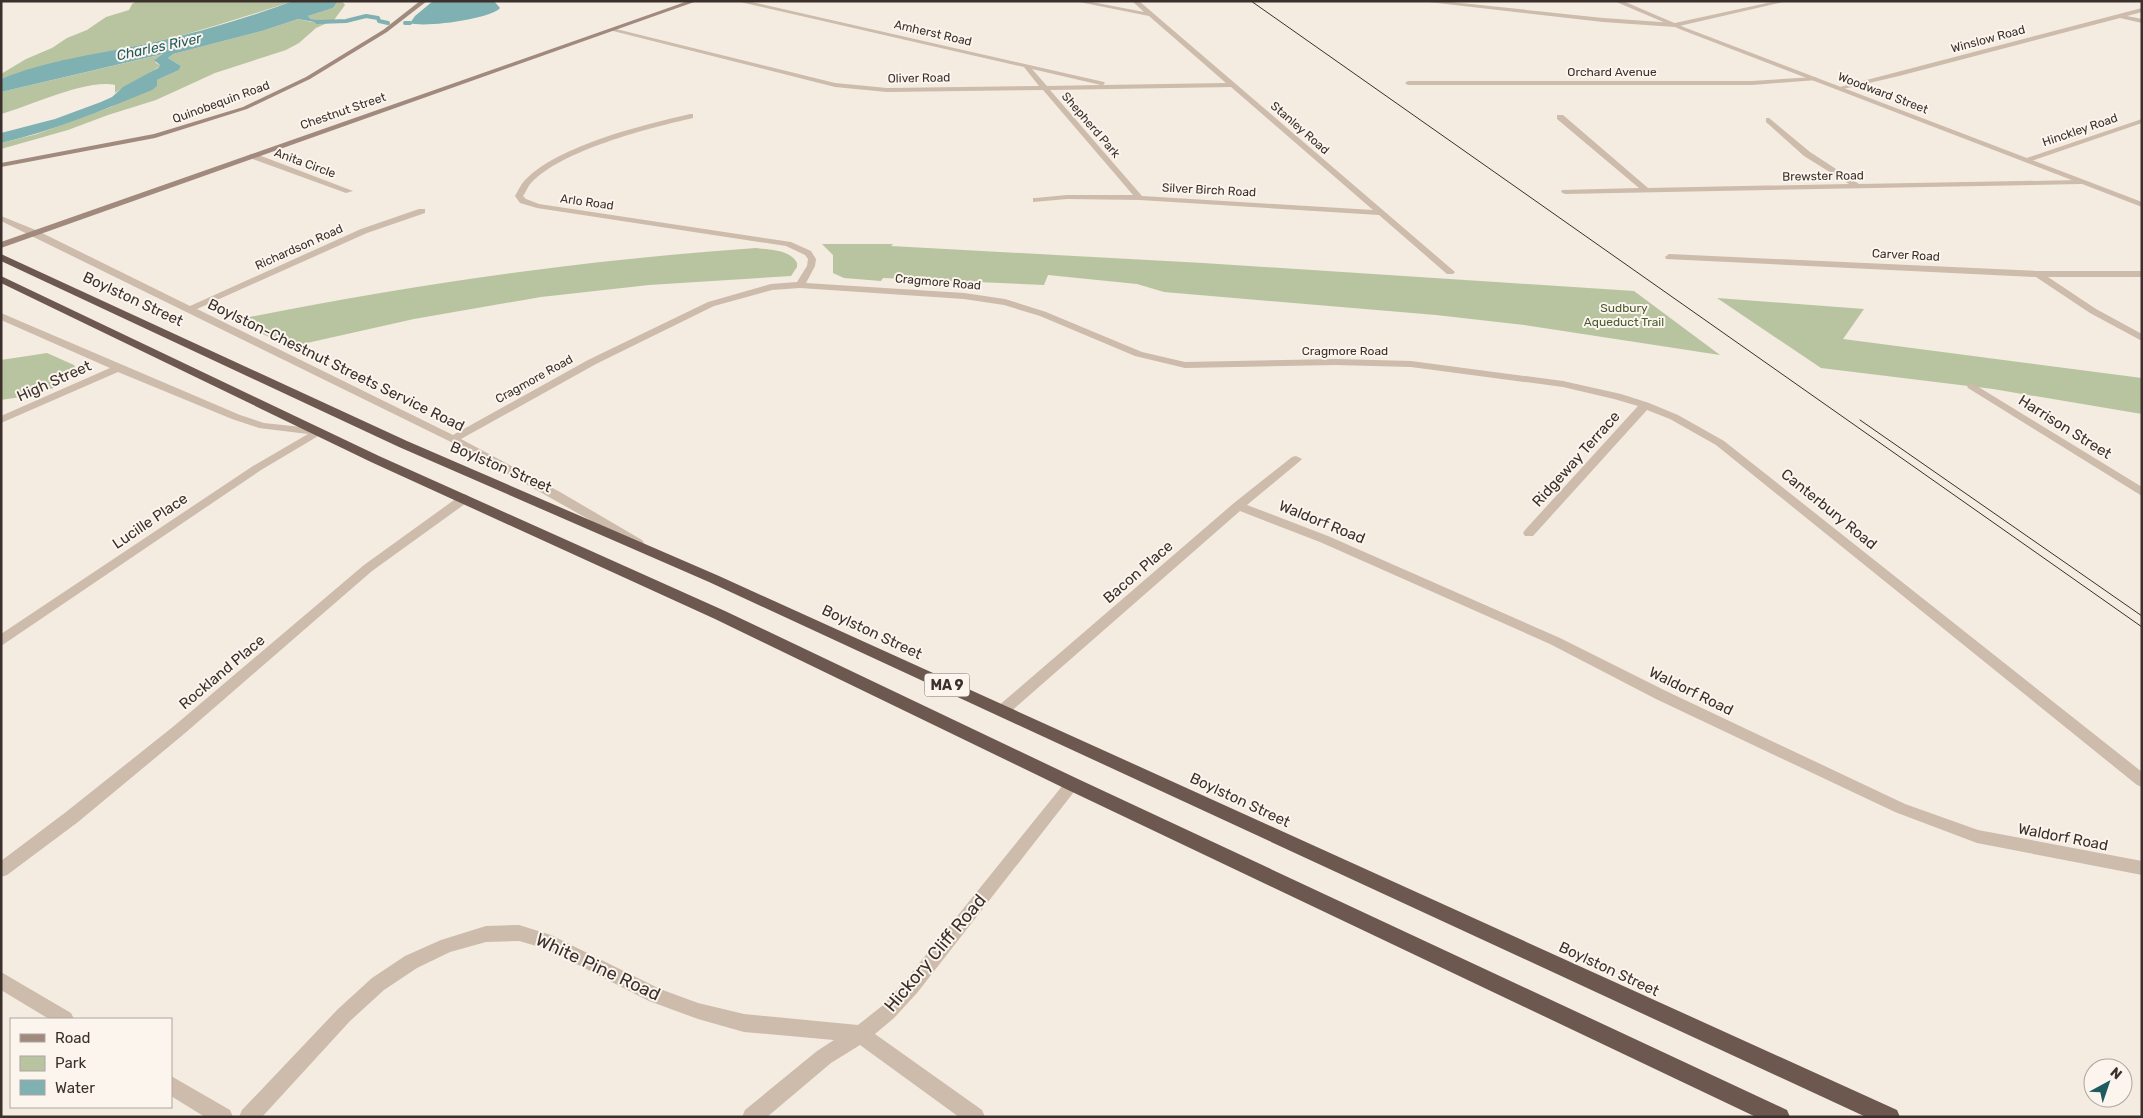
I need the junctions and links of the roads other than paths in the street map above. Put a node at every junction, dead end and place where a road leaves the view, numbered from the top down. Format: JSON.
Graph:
{"nodes":[{"id":1,"x":424,"y":1,"type":"edge"},
{"id":2,"x":694,"y":1,"type":"edge"},
{"id":3,"x":739,"y":1,"type":"edge"},
{"id":4,"x":1077,"y":1,"type":"edge"},
{"id":5,"x":1135,"y":1,"type":"edge"},
{"id":6,"x":1423,"y":1,"type":"edge"},
{"id":7,"x":1617,"y":1,"type":"edge"},
{"id":8,"x":1785,"y":1,"type":"edge"},
{"id":9,"x":2142,"y":10,"type":"edge"},
{"id":10,"x":1152,"y":15,"type":"junction"},
{"id":11,"x":2120,"y":16,"type":"junction"},
{"id":12,"x":2142,"y":22,"type":"edge"},
{"id":13,"x":1675,"y":25,"type":"junction"},
{"id":14,"x":612,"y":30,"type":"junction"},
{"id":15,"x":1026,"y":66,"type":"junction"},
{"id":16,"x":1815,"y":79,"type":"junction"},
{"id":17,"x":1408,"y":83,"type":"dead end"},
{"id":18,"x":1233,"y":86,"type":"junction"},
{"id":19,"x":1122,"y":87,"type":"junction"},
{"id":20,"x":1045,"y":88,"type":"junction"},
{"id":21,"x":1839,"y":88,"type":"junction"},
{"id":22,"x":690,"y":116,"type":"dead end"},
{"id":23,"x":1560,"y":117,"type":"dead end"},
{"id":24,"x":1768,"y":120,"type":"dead end"},
{"id":25,"x":2142,"y":121,"type":"edge"},
{"id":26,"x":252,"y":156,"type":"junction"},
{"id":27,"x":2025,"y":160,"type":"junction"},
{"id":28,"x":1,"y":165,"type":"edge"},
{"id":29,"x":2082,"y":182,"type":"junction"},
{"id":30,"x":1857,"y":186,"type":"junction"},
{"id":31,"x":349,"y":191,"type":"dead end"},
{"id":32,"x":1647,"y":191,"type":"junction"},
{"id":33,"x":1565,"y":192,"type":"dead end"},
{"id":34,"x":1140,"y":198,"type":"junction"},
{"id":35,"x":1036,"y":200,"type":"dead end"},
{"id":36,"x":2142,"y":205,"type":"edge"},
{"id":37,"x":422,"y":211,"type":"dead end"},
{"id":38,"x":1381,"y":213,"type":"junction"},
{"id":39,"x":1,"y":218,"type":"edge"},
{"id":40,"x":35,"y":233,"type":"junction"},
{"id":41,"x":1,"y":245,"type":"edge"},
{"id":42,"x":1,"y":257,"type":"edge"},
{"id":43,"x":1669,"y":257,"type":"dead end"},
{"id":44,"x":1450,"y":272,"type":"dead end"},
{"id":45,"x":2037,"y":274,"type":"junction"},
{"id":46,"x":2142,"y":274,"type":"edge"},
{"id":47,"x":1,"y":280,"type":"edge"},
{"id":48,"x":800,"y":285,"type":"junction"},
{"id":49,"x":188,"y":310,"type":"junction"},
{"id":50,"x":1,"y":316,"type":"edge"},
{"id":51,"x":2142,"y":338,"type":"edge"},
{"id":52,"x":118,"y":368,"type":"junction"},
{"id":53,"x":1445,"y":368,"type":"joint"},
{"id":54,"x":1972,"y":386,"type":"dead end"},
{"id":55,"x":1645,"y":405,"type":"junction"},
{"id":56,"x":1,"y":420,"type":"edge"},
{"id":57,"x":320,"y":432,"type":"junction"},
{"id":58,"x":453,"y":439,"type":"junction"},
{"id":59,"x":1296,"y":459,"type":"dead end"},
{"id":60,"x":2142,"y":492,"type":"edge"},
{"id":61,"x":465,"y":498,"type":"junction"},
{"id":62,"x":1238,"y":506,"type":"junction"},
{"id":63,"x":1529,"y":533,"type":"dead end"},
{"id":64,"x":651,"y":550,"type":"junction"},
{"id":65,"x":1,"y":641,"type":"edge"},
{"id":66,"x":1002,"y":711,"type":"junction"},
{"id":67,"x":2142,"y":781,"type":"edge"},
{"id":68,"x":1072,"y":784,"type":"junction"},
{"id":69,"x":2142,"y":868,"type":"edge"},
{"id":70,"x":1,"y":870,"type":"edge"},
{"id":71,"x":1,"y":980,"type":"edge"},
{"id":72,"x":63,"y":1018,"type":"edge"},
{"id":73,"x":861,"y":1034,"type":"junction"},
{"id":74,"x":172,"y":1086,"type":"edge"},
{"id":75,"x":223,"y":1117,"type":"edge"},
{"id":76,"x":249,"y":1117,"type":"edge"},
{"id":77,"x":752,"y":1117,"type":"edge"},
{"id":78,"x":975,"y":1117,"type":"edge"},
{"id":79,"x":1780,"y":1117,"type":"edge"},
{"id":80,"x":1890,"y":1117,"type":"edge"}],
"edges":[{"from":1,"to":28,"type":"main road","name":"Quinobequin Road"},
{"from":2,"to":14,"type":"main road","name":"Chestnut Street"},
{"from":3,"to":15,"type":"street","name":"Amherst Road"},
{"from":4,"to":10,"type":"street"},
{"from":5,"to":10,"type":"street","name":"Stanley Road"},
{"from":6,"to":13,"type":"street"},
{"from":7,"to":13,"type":"street","name":"Woodward Street"},
{"from":8,"to":13,"type":"street"},
{"from":9,"to":11,"type":"street","name":"Winslow Road"},
{"from":10,"to":18,"type":"street","name":"Stanley Road"},
{"from":11,"to":12,"type":"street"},
{"from":11,"to":21,"type":"street","name":"Winslow Road"},
{"from":13,"to":16,"type":"street","name":"Woodward Street"},
{"from":14,"to":20,"type":"street","name":"Oliver Road"},
{"from":14,"to":26,"type":"main road","name":"Chestnut Street"},
{"from":15,"to":19,"type":"street","name":"Amherst Road"},
{"from":15,"to":20,"type":"street","name":"Shepherd Park"},
{"from":16,"to":17,"type":"street","name":"Orchard Avenue"},
{"from":16,"to":21,"type":"street","name":"Woodward Street"},
{"from":18,"to":19,"type":"street","name":"Oliver Road"},
{"from":18,"to":38,"type":"street","name":"Stanley Road"},
{"from":19,"to":20,"type":"street","name":"Oliver Road"},
{"from":20,"to":34,"type":"street","name":"Shepherd Park"},
{"from":21,"to":27,"type":"street","name":"Woodward Street"},
{"from":22,"to":48,"type":"street","name":"Arlo Road"},
{"from":23,"to":32,"type":"street"},
{"from":24,"to":30,"type":"street"},
{"from":25,"to":27,"type":"street","name":"Hinckley Road"},
{"from":26,"to":31,"type":"street","name":"Anita Circle"},
{"from":26,"to":40,"type":"main road","name":"Chestnut Street"},
{"from":27,"to":29,"type":"street","name":"Woodward Street"},
{"from":29,"to":30,"type":"street","name":"Brewster Road"},
{"from":29,"to":36,"type":"street","name":"Woodward Street"},
{"from":30,"to":32,"type":"street","name":"Brewster Road"},
{"from":32,"to":33,"type":"street","name":"Brewster Road"},
{"from":34,"to":35,"type":"street","name":"Silver Birch Road"},
{"from":34,"to":38,"type":"street","name":"Silver Birch Road"},
{"from":37,"to":49,"type":"street","name":"Richardson Road"},
{"from":38,"to":44,"type":"street","name":"Stanley Road"},
{"from":39,"to":40,"type":"street","name":"Boylston-Chestnut Streets Service Road"},
{"from":40,"to":41,"type":"main road","name":"Chestnut Street"},
{"from":40,"to":49,"type":"street","name":"Boylston-Chestnut Streets Service Road"},
{"from":42,"to":64,"type":"highway","name":"Boylston Street","number":"MA 9"},
{"from":43,"to":45,"type":"street","name":"Carver Road"},
{"from":45,"to":46,"type":"street","name":"Carver Road"},
{"from":45,"to":51,"type":"street"},
{"from":47,"to":57,"type":"highway","number":"MA 9"},
{"from":48,"to":53,"type":"street","name":"Cragmore Road"},
{"from":48,"to":58,"type":"street","name":"Cragmore Road"},
{"from":49,"to":58,"type":"street","name":"Boylston-Chestnut Streets Service Road"},
{"from":50,"to":52,"type":"street"},
{"from":52,"to":56,"type":"street","name":"High Street"},
{"from":52,"to":57,"type":"street"},
{"from":53,"to":55,"type":"street","name":"Canterbury Road"},
{"from":54,"to":60,"type":"street","name":"Harrison Street"},
{"from":55,"to":63,"type":"street","name":"Ridgeway Terrace"},
{"from":55,"to":67,"type":"street","name":"Canterbury Road"},
{"from":57,"to":61,"type":"highway","number":"MA 9"},
{"from":57,"to":65,"type":"street","name":"Lucille Place"},
{"from":58,"to":64,"type":"street","name":"Boylston-Chestnut Streets Service Road"},
{"from":59,"to":62,"type":"street","name":"Bacon Place"},
{"from":61,"to":68,"type":"highway","number":"MA 9"},
{"from":61,"to":70,"type":"street","name":"Rockland Place"},
{"from":62,"to":66,"type":"street","name":"Bacon Place"},
{"from":62,"to":69,"type":"street","name":"Waldorf Road"},
{"from":64,"to":66,"type":"highway","name":"Boylston Street","number":"MA 9"},
{"from":66,"to":80,"type":"highway","name":"Boylston Street","number":"MA 9"},
{"from":68,"to":73,"type":"street","name":"Hickory Cliff Road"},
{"from":68,"to":79,"type":"highway","number":"MA 9"},
{"from":71,"to":72,"type":"street"},
{"from":73,"to":76,"type":"street","name":"White Pine Road"},
{"from":73,"to":77,"type":"street","name":"Hickory Cliff Road"},
{"from":73,"to":78,"type":"street"},
{"from":74,"to":75,"type":"street"}]}
